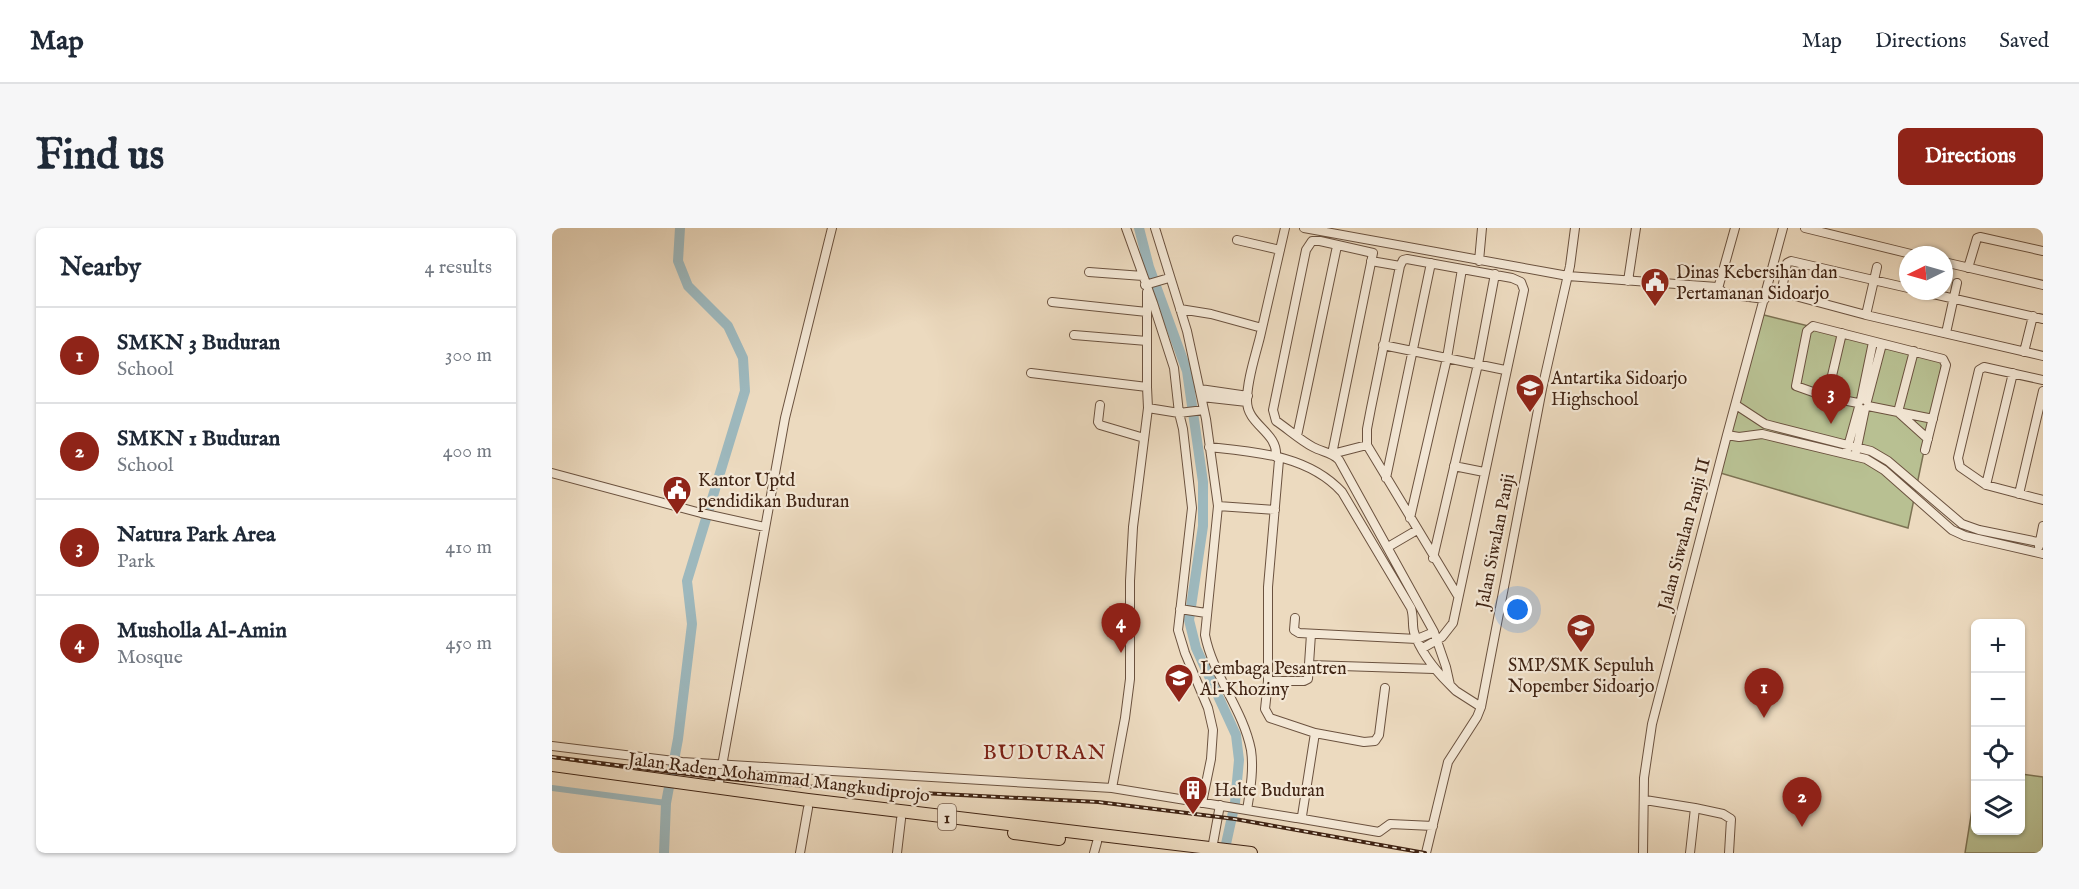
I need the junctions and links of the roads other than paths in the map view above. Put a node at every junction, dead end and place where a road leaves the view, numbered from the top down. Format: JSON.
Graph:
{"nodes":[{"id":1,"x":832,"y":228,"type":"edge"},
{"id":2,"x":1126,"y":228,"type":"edge"},
{"id":3,"x":1155,"y":228,"type":"edge"},
{"id":4,"x":1285,"y":228,"type":"edge"},
{"id":5,"x":1304,"y":228,"type":"edge"},
{"id":6,"x":1482,"y":228,"type":"edge"},
{"id":7,"x":1575,"y":228,"type":"edge"},
{"id":8,"x":1636,"y":228,"type":"edge"},
{"id":9,"x":1735,"y":228,"type":"edge"},
{"id":10,"x":1784,"y":228,"type":"edge"},
{"id":11,"x":1805,"y":228,"type":"edge"},
{"id":12,"x":1346,"y":232,"type":"edge"},
{"id":13,"x":1237,"y":240,"type":"dead end"},
{"id":14,"x":1376,"y":242,"type":"junction"},
{"id":15,"x":1337,"y":246,"type":"junction"},
{"id":16,"x":1280,"y":250,"type":"junction"},
{"id":17,"x":1899,"y":251,"type":"edge"},
{"id":18,"x":2043,"y":251,"type":"edge"},
{"id":19,"x":1372,"y":257,"type":"junction"},
{"id":20,"x":1479,"y":261,"type":"junction"},
{"id":21,"x":1431,"y":263,"type":"junction"},
{"id":22,"x":1953,"y":263,"type":"edge"},
{"id":23,"x":1969,"y":265,"type":"junction"},
{"id":24,"x":1400,"y":266,"type":"junction"},
{"id":25,"x":1877,"y":267,"type":"dead end"},
{"id":26,"x":1462,"y":269,"type":"junction"},
{"id":27,"x":1773,"y":269,"type":"junction"},
{"id":28,"x":1089,"y":272,"type":"dead end"},
{"id":29,"x":1785,"y":272,"type":"junction"},
{"id":30,"x":1495,"y":274,"type":"junction"},
{"id":31,"x":1568,"y":276,"type":"junction"},
{"id":32,"x":1166,"y":279,"type":"junction"},
{"id":33,"x":1628,"y":281,"type":"junction"},
{"id":34,"x":1874,"y":281,"type":"junction"},
{"id":35,"x":1146,"y":283,"type":"junction"},
{"id":36,"x":1956,"y":283,"type":"dead end"},
{"id":37,"x":2043,"y":285,"type":"edge"},
{"id":38,"x":1717,"y":286,"type":"junction"},
{"id":39,"x":1899,"y":286,"type":"edge"},
{"id":40,"x":1953,"y":298,"type":"joint"},
{"id":41,"x":1765,"y":299,"type":"junction"},
{"id":42,"x":1953,"y":300,"type":"edge"},
{"id":43,"x":1052,"y":302,"type":"dead end"},
{"id":44,"x":1180,"y":309,"type":"junction"},
{"id":45,"x":1147,"y":312,"type":"junction"},
{"id":46,"x":1866,"y":315,"type":"junction"},
{"id":47,"x":2033,"y":316,"type":"junction"},
{"id":48,"x":2043,"y":319,"type":"edge"},
{"id":49,"x":1262,"y":328,"type":"junction"},
{"id":50,"x":1842,"y":333,"type":"junction"},
{"id":51,"x":1946,"y":333,"type":"junction"},
{"id":52,"x":1074,"y":334,"type":"dead end"},
{"id":53,"x":1164,"y":336,"type":"junction"},
{"id":54,"x":1147,"y":338,"type":"junction"},
{"id":55,"x":1877,"y":343,"type":"junction"},
{"id":56,"x":1383,"y":345,"type":"junction"},
{"id":57,"x":1413,"y":351,"type":"junction"},
{"id":58,"x":1914,"y":351,"type":"junction"},
{"id":59,"x":2024,"y":352,"type":"junction"},
{"id":60,"x":2043,"y":356,"type":"edge"},
{"id":61,"x":1447,"y":358,"type":"junction"},
{"id":62,"x":1478,"y":363,"type":"junction"},
{"id":63,"x":1505,"y":370,"type":"junction"},
{"id":64,"x":1030,"y":373,"type":"dead end"},
{"id":65,"x":2013,"y":373,"type":"junction"},
{"id":66,"x":2043,"y":380,"type":"edge"},
{"id":67,"x":1147,"y":387,"type":"junction"},
{"id":68,"x":2043,"y":391,"type":"edge"},
{"id":69,"x":1201,"y":393,"type":"junction"},
{"id":70,"x":1827,"y":397,"type":"junction"},
{"id":71,"x":1247,"y":399,"type":"junction"},
{"id":72,"x":1863,"y":404,"type":"junction"},
{"id":73,"x":1100,"y":405,"type":"dead end"},
{"id":74,"x":1736,"y":405,"type":"junction"},
{"id":75,"x":1148,"y":408,"type":"junction"},
{"id":76,"x":1201,"y":410,"type":"junction"},
{"id":77,"x":1898,"y":412,"type":"junction"},
{"id":78,"x":1182,"y":413,"type":"junction"},
{"id":79,"x":1933,"y":419,"type":"junction"},
{"id":80,"x":1765,"y":424,"type":"junction"},
{"id":81,"x":1762,"y":434,"type":"junction"},
{"id":82,"x":1727,"y":435,"type":"junction"},
{"id":83,"x":1298,"y":436,"type":"junction"},
{"id":84,"x":1144,"y":438,"type":"junction"},
{"id":85,"x":1928,"y":439,"type":"junction"},
{"id":86,"x":1367,"y":445,"type":"junction"},
{"id":87,"x":1209,"y":447,"type":"junction"},
{"id":88,"x":1925,"y":450,"type":"dead end"},
{"id":89,"x":1851,"y":451,"type":"junction"},
{"id":90,"x":1332,"y":454,"type":"junction"},
{"id":91,"x":1276,"y":456,"type":"junction"},
{"id":92,"x":1888,"y":461,"type":"junction"},
{"id":93,"x":1454,"y":466,"type":"junction"},
{"id":94,"x":1882,"y":469,"type":"junction"},
{"id":95,"x":552,"y":472,"type":"edge"},
{"id":96,"x":1484,"y":472,"type":"junction"},
{"id":97,"x":1386,"y":478,"type":"junction"},
{"id":98,"x":1902,"y":481,"type":"junction"},
{"id":99,"x":1986,"y":485,"type":"junction"},
{"id":100,"x":2019,"y":494,"type":"junction"},
{"id":101,"x":2043,"y":500,"type":"edge"},
{"id":102,"x":1218,"y":506,"type":"junction"},
{"id":103,"x":1275,"y":510,"type":"junction"},
{"id":104,"x":1410,"y":519,"type":"junction"},
{"id":105,"x":1955,"y":519,"type":"junction"},
{"id":106,"x":1968,"y":526,"type":"junction"},
{"id":107,"x":2043,"y":526,"type":"edge"},
{"id":108,"x":765,"y":527,"type":"junction"},
{"id":109,"x":1950,"y":528,"type":"junction"},
{"id":110,"x":1417,"y":530,"type":"junction"},
{"id":111,"x":1965,"y":536,"type":"junction"},
{"id":112,"x":2042,"y":543,"type":"edge"},
{"id":113,"x":1388,"y":547,"type":"junction"},
{"id":114,"x":2040,"y":553,"type":"edge"},
{"id":115,"x":1433,"y":558,"type":"junction"},
{"id":116,"x":1458,"y":596,"type":"junction"},
{"id":117,"x":1181,"y":609,"type":"junction"},
{"id":118,"x":1203,"y":613,"type":"junction"},
{"id":119,"x":1295,"y":618,"type":"dead end"},
{"id":120,"x":1311,"y":634,"type":"junction"},
{"id":121,"x":1435,"y":637,"type":"junction"},
{"id":122,"x":1417,"y":639,"type":"junction"},
{"id":123,"x":1423,"y":648,"type":"junction"},
{"id":124,"x":1310,"y":666,"type":"junction"},
{"id":125,"x":1434,"y":669,"type":"junction"},
{"id":126,"x":1268,"y":681,"type":"junction"},
{"id":127,"x":1450,"y":684,"type":"junction"},
{"id":128,"x":1385,"y":688,"type":"dead end"},
{"id":129,"x":1481,"y":707,"type":"junction"},
{"id":130,"x":1315,"y":733,"type":"junction"},
{"id":131,"x":552,"y":746,"type":"edge"},
{"id":132,"x":552,"y":765,"type":"edge"},
{"id":133,"x":722,"y":765,"type":"junction"},
{"id":134,"x":552,"y":773,"type":"edge"},
{"id":135,"x":662,"y":784,"type":"junction"},
{"id":136,"x":679,"y":786,"type":"junction"},
{"id":137,"x":717,"y":788,"type":"junction"},
{"id":138,"x":1112,"y":788,"type":"junction"},
{"id":139,"x":1645,"y":800,"type":"junction"},
{"id":140,"x":1203,"y":802,"type":"junction"},
{"id":141,"x":1224,"y":806,"type":"junction"},
{"id":142,"x":808,"y":808,"type":"junction"},
{"id":143,"x":1695,"y":808,"type":"junction"},
{"id":144,"x":1243,"y":809,"type":"junction"},
{"id":145,"x":1296,"y":818,"type":"junction"},
{"id":146,"x":901,"y":819,"type":"junction"},
{"id":147,"x":1433,"y":826,"type":"junction"},
{"id":148,"x":1041,"y":833,"type":"junction"},
{"id":149,"x":1059,"y":835,"type":"junction"},
{"id":150,"x":1095,"y":848,"type":"edge"},
{"id":151,"x":1213,"y":849,"type":"junction"},
{"id":152,"x":800,"y":853,"type":"edge"},
{"id":153,"x":897,"y":853,"type":"edge"},
{"id":154,"x":1188,"y":853,"type":"edge"},
{"id":155,"x":1251,"y":853,"type":"edge"},
{"id":156,"x":1426,"y":853,"type":"edge"},
{"id":157,"x":1643,"y":853,"type":"edge"},
{"id":158,"x":1690,"y":853,"type":"edge"},
{"id":159,"x":1729,"y":853,"type":"edge"}],
"edges":[{"from":1,"to":108,"type":"street"},
{"from":2,"to":35,"type":"street"},
{"from":3,"to":32,"type":"street"},
{"from":4,"to":16,"type":"street"},
{"from":5,"to":12,"type":"street"},
{"from":6,"to":20,"type":"street"},
{"from":7,"to":31,"type":"street","name":"Jalan Siwalan Panji"},
{"from":8,"to":33,"type":"street"},
{"from":9,"to":38,"type":"street"},
{"from":10,"to":27,"type":"street","name":"Jalan Siwalan Panji II"},
{"from":11,"to":17,"type":"street"},
{"from":12,"to":14,"type":"street"},
{"from":13,"to":16,"type":"street"},
{"from":14,"to":19,"type":"street"},
{"from":14,"to":20,"type":"street"},
{"from":15,"to":19,"type":"street"},
{"from":15,"to":83,"type":"street"},
{"from":15,"to":83,"type":"street"},
{"from":16,"to":49,"type":"street"},
{"from":18,"to":23,"type":"street"},
{"from":19,"to":24,"type":"street"},
{"from":19,"to":90,"type":"street"},
{"from":20,"to":31,"type":"street"},
{"from":21,"to":24,"type":"street"},
{"from":21,"to":26,"type":"street"},
{"from":21,"to":57,"type":"street"},
{"from":22,"to":23,"type":"street"},
{"from":23,"to":37,"type":"street"},
{"from":24,"to":56,"type":"street"},
{"from":25,"to":34,"type":"street"},
{"from":26,"to":30,"type":"street"},
{"from":26,"to":61,"type":"street"},
{"from":27,"to":29,"type":"street"},
{"from":27,"to":41,"type":"street","name":"Jalan Siwalan Panji II"},
{"from":28,"to":35,"type":"street"},
{"from":29,"to":34,"type":"street"},
{"from":29,"to":46,"type":"street"},
{"from":30,"to":62,"type":"street"},
{"from":30,"to":63,"type":"street"},
{"from":31,"to":33,"type":"street"},
{"from":31,"to":129,"type":"street","name":"Jalan Siwalan Panji"},
{"from":32,"to":35,"type":"street"},
{"from":32,"to":44,"type":"street"},
{"from":33,"to":38,"type":"street"},
{"from":34,"to":39,"type":"street"},
{"from":34,"to":46,"type":"street"},
{"from":35,"to":45,"type":"street"},
{"from":35,"to":53,"type":"street"},
{"from":36,"to":40,"type":"street"},
{"from":38,"to":41,"type":"street"},
{"from":40,"to":47,"type":"street"},
{"from":41,"to":74,"type":"street","name":"Jalan Siwalan Panji II"},
{"from":42,"to":51,"type":"street"},
{"from":43,"to":45,"type":"street"},
{"from":44,"to":49,"type":"street"},
{"from":44,"to":69,"type":"street"},
{"from":45,"to":54,"type":"street"},
{"from":46,"to":51,"type":"street"},
{"from":47,"to":48,"type":"street"},
{"from":47,"to":59,"type":"street"},
{"from":49,"to":71,"type":"street"},
{"from":50,"to":55,"type":"street"},
{"from":50,"to":70,"type":"street"},
{"from":50,"to":70,"type":"street"},
{"from":51,"to":59,"type":"street"},
{"from":52,"to":54,"type":"street"},
{"from":53,"to":54,"type":"street"},
{"from":53,"to":78,"type":"street"},
{"from":54,"to":67,"type":"street"},
{"from":55,"to":58,"type":"street"},
{"from":55,"to":72,"type":"street"},
{"from":56,"to":57,"type":"street"},
{"from":56,"to":86,"type":"street"},
{"from":57,"to":61,"type":"street"},
{"from":57,"to":97,"type":"street"},
{"from":58,"to":77,"type":"street"},
{"from":58,"to":79,"type":"street"},
{"from":59,"to":60,"type":"street"},
{"from":61,"to":62,"type":"street"},
{"from":61,"to":104,"type":"street"},
{"from":62,"to":63,"type":"street"},
{"from":62,"to":93,"type":"street"},
{"from":63,"to":96,"type":"street"},
{"from":64,"to":67,"type":"street"},
{"from":65,"to":66,"type":"street"},
{"from":65,"to":99,"type":"street"},
{"from":65,"to":99,"type":"street"},
{"from":67,"to":75,"type":"street"},
{"from":68,"to":100,"type":"street"},
{"from":69,"to":71,"type":"street"},
{"from":69,"to":76,"type":"street"},
{"from":70,"to":72,"type":"street"},
{"from":71,"to":91,"type":"street"},
{"from":72,"to":77,"type":"street"},
{"from":72,"to":89,"type":"street"},
{"from":73,"to":84,"type":"street"},
{"from":74,"to":80,"type":"street"},
{"from":74,"to":82,"type":"street","name":"Jalan Siwalan Panji II"},
{"from":75,"to":78,"type":"street"},
{"from":75,"to":84,"type":"street"},
{"from":76,"to":78,"type":"street"},
{"from":76,"to":87,"type":"street"},
{"from":77,"to":79,"type":"street"},
{"from":77,"to":85,"type":"street"},
{"from":78,"to":117,"type":"street"},
{"from":79,"to":85,"type":"street"},
{"from":80,"to":81,"type":"street"},
{"from":80,"to":89,"type":"street"},
{"from":81,"to":82,"type":"street"},
{"from":81,"to":89,"type":"street"},
{"from":82,"to":139,"type":"street","name":"Jalan Siwalan Panji II"},
{"from":83,"to":90,"type":"street"},
{"from":84,"to":138,"type":"street"},
{"from":85,"to":88,"type":"street"},
{"from":86,"to":90,"type":"street"},
{"from":86,"to":97,"type":"street"},
{"from":87,"to":91,"type":"street"},
{"from":87,"to":102,"type":"street"},
{"from":89,"to":92,"type":"street"},
{"from":89,"to":94,"type":"street"},
{"from":90,"to":113,"type":"street"},
{"from":91,"to":103,"type":"street"},
{"from":91,"to":122,"type":"street"},
{"from":92,"to":94,"type":"street"},
{"from":92,"to":98,"type":"street"},
{"from":93,"to":96,"type":"street"},
{"from":93,"to":115,"type":"street"},
{"from":94,"to":98,"type":"street"},
{"from":95,"to":108,"type":"street"},
{"from":96,"to":116,"type":"street"},
{"from":97,"to":104,"type":"street"},
{"from":98,"to":105,"type":"street"},
{"from":98,"to":109,"type":"street"},
{"from":99,"to":100,"type":"street"},
{"from":100,"to":101,"type":"street"},
{"from":102,"to":103,"type":"street"},
{"from":102,"to":118,"type":"street"},
{"from":103,"to":126,"type":"street"},
{"from":104,"to":110,"type":"street"},
{"from":105,"to":106,"type":"street"},
{"from":105,"to":109,"type":"street"},
{"from":106,"to":111,"type":"street"},
{"from":106,"to":112,"type":"street"},
{"from":107,"to":112,"type":"street"},
{"from":108,"to":133,"type":"street"},
{"from":109,"to":111,"type":"street"},
{"from":110,"to":113,"type":"street"},
{"from":110,"to":115,"type":"street"},
{"from":111,"to":114,"type":"street"},
{"from":112,"to":114,"type":"street"},
{"from":113,"to":121,"type":"street"},
{"from":115,"to":116,"type":"street"},
{"from":116,"to":121,"type":"street"},
{"from":117,"to":118,"type":"street"},
{"from":117,"to":140,"type":"street"},
{"from":118,"to":144,"type":"street"},
{"from":119,"to":120,"type":"street"},
{"from":120,"to":122,"type":"street"},
{"from":120,"to":124,"type":"street"},
{"from":121,"to":122,"type":"street"},
{"from":121,"to":123,"type":"street"},
{"from":121,"to":127,"type":"street"},
{"from":122,"to":123,"type":"street"},
{"from":123,"to":125,"type":"street"},
{"from":124,"to":125,"type":"street"},
{"from":124,"to":126,"type":"street"},
{"from":125,"to":127,"type":"street"},
{"from":126,"to":130,"type":"street"},
{"from":127,"to":129,"type":"street"},
{"from":128,"to":130,"type":"street"},
{"from":129,"to":147,"type":"street","name":"Jalan Siwalan Panji"},
{"from":130,"to":145,"type":"street"},
{"from":131,"to":133,"type":"street"},
{"from":132,"to":135,"type":"highway","name":"Jalan Raden Mohammad Mangkudiprojo","number":"1"},
{"from":133,"to":137,"type":"street"},
{"from":133,"to":138,"type":"street"},
{"from":134,"to":135,"type":"highway","name":"Jalan Raden Mohammad Mangkudiprojo","number":"1"},
{"from":135,"to":136,"type":"highway","name":"Jalan Raden Mohammad Mangkudiprojo","number":"1"},
{"from":136,"to":137,"type":"highway","name":"Jalan Raden Mohammad Mangkudiprojo","number":"1"},
{"from":136,"to":142,"type":"highway","name":"Jalan Raden Mohammad Mangkudiprojo","number":"1"},
{"from":137,"to":148,"type":"highway","name":"Jalan Raden Mohammad Mangkudiprojo","number":"1"},
{"from":138,"to":140,"type":"street"},
{"from":139,"to":143,"type":"street"},
{"from":139,"to":157,"type":"street","name":"Jalan Siwalan Panji II"},
{"from":140,"to":141,"type":"street"},
{"from":141,"to":144,"type":"street"},
{"from":141,"to":151,"type":"street"},
{"from":142,"to":146,"type":"highway","name":"Jalan Raden Mohammad Mangkudiprojo","number":"1"},
{"from":142,"to":152,"type":"street"},
{"from":143,"to":158,"type":"street"},
{"from":143,"to":159,"type":"street"},
{"from":144,"to":145,"type":"street"},
{"from":145,"to":147,"type":"street"},
{"from":146,"to":148,"type":"highway","name":"Jalan Raden Mohammad Mangkudiprojo","number":"1"},
{"from":146,"to":153,"type":"street"},
{"from":147,"to":156,"type":"street","name":"Jalan Siwalan Panji"},
{"from":148,"to":149,"type":"highway","name":"Jalan Raden Mohammad Mangkudiprojo","number":"1"},
{"from":149,"to":150,"type":"highway","name":"Jalan Raden Mohammad Mangkudiprojo","number":"1"},
{"from":149,"to":151,"type":"highway","name":"Jalan Raden Mohammad Mangkudiprojo","number":"1"},
{"from":150,"to":154,"type":"highway","name":"Jalan Raden Mohammad Mangkudiprojo","number":"1"},
{"from":151,"to":155,"type":"highway","name":"Jalan Raden Mohammad Mangkudiprojo","number":"1"}]}
